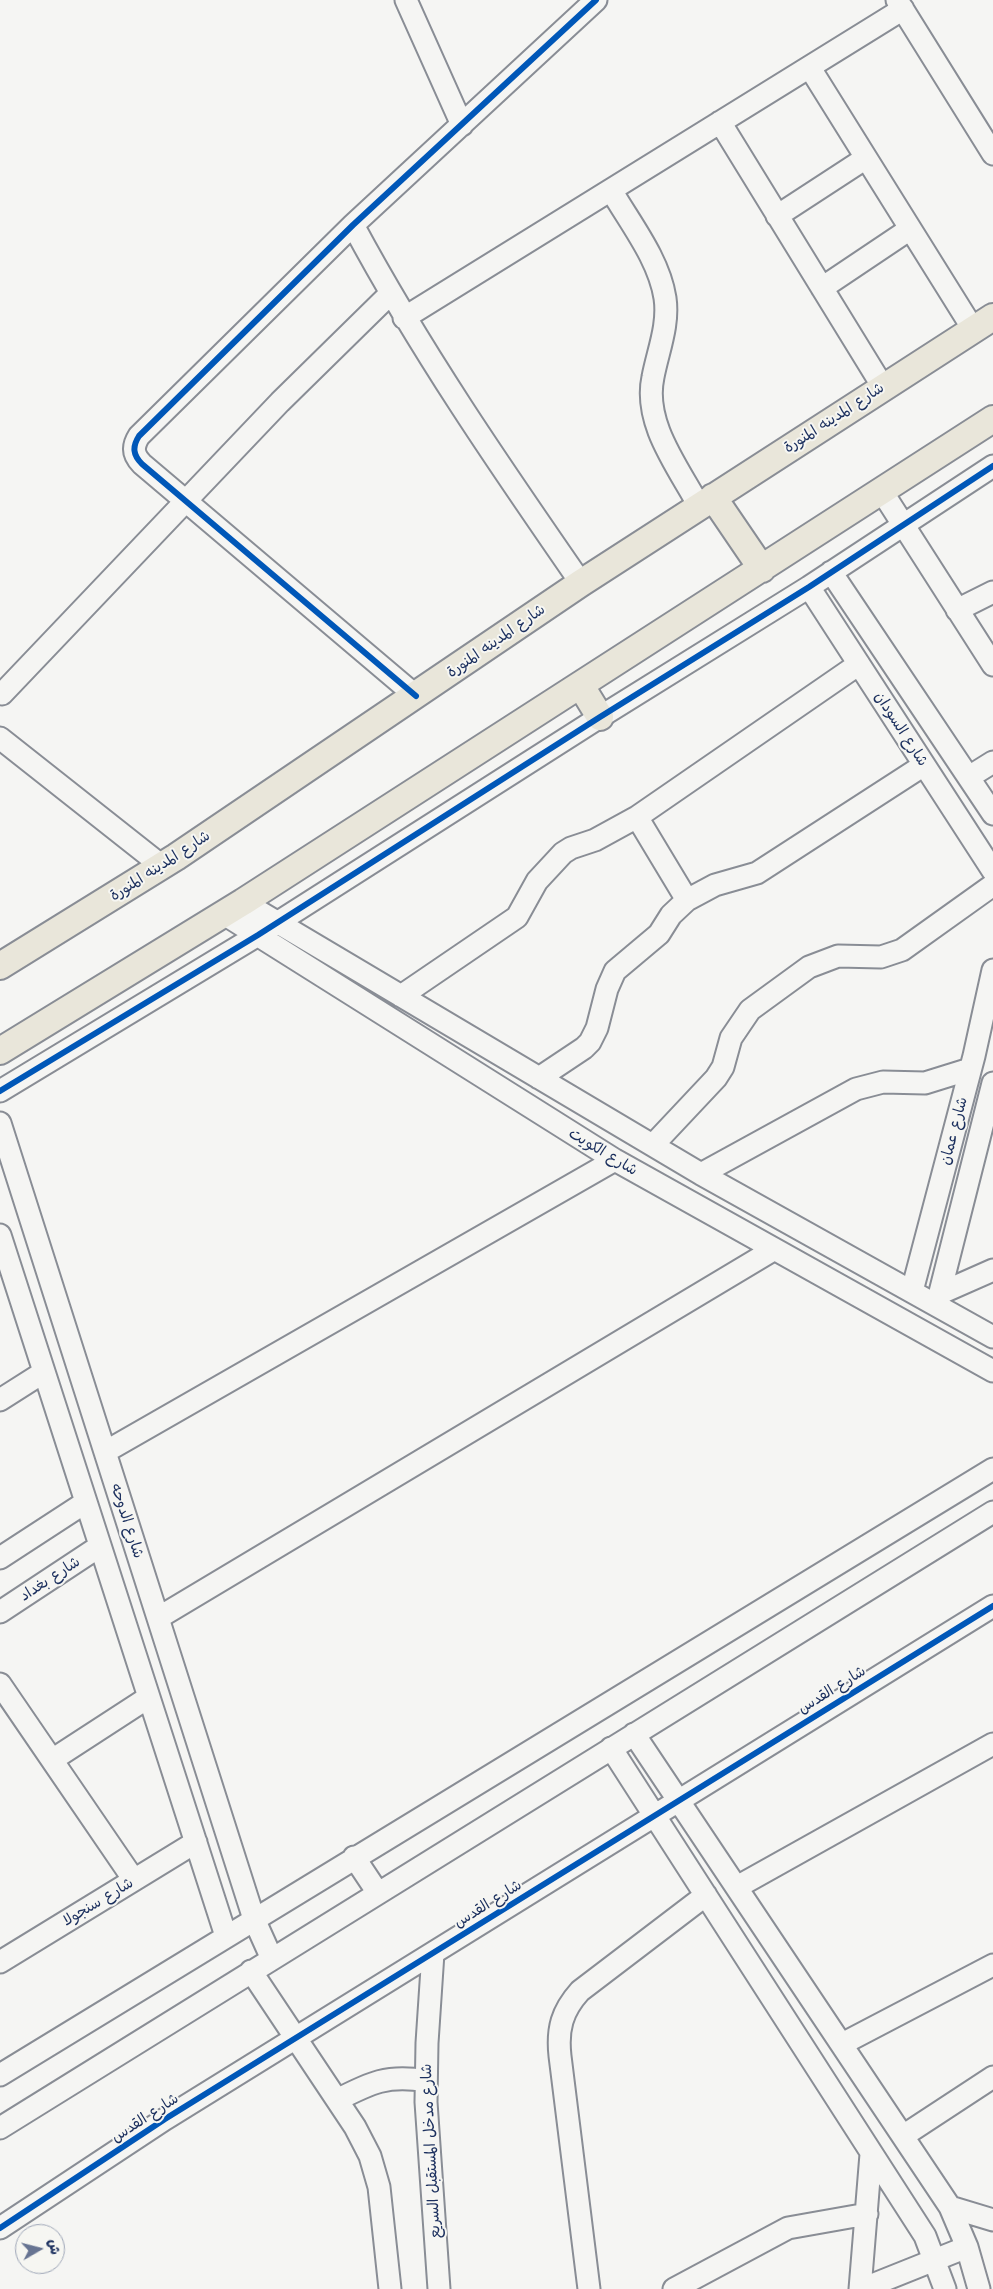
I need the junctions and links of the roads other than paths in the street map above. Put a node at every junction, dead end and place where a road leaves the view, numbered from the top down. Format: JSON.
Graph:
{"nodes":[{"id":1,"x":406,"y":0,"type":"edge"},
{"id":2,"x":596,"y":0,"type":"edge"},
{"id":3,"x":900,"y":5,"type":"edge"},
{"id":4,"x":810,"y":68,"type":"junction"},
{"id":5,"x":720,"y":122,"type":"junction"},
{"id":6,"x":462,"y":125,"type":"junction"},
{"id":7,"x":993,"y":154,"type":"edge"},
{"id":8,"x":866,"y":158,"type":"junction"},
{"id":9,"x":611,"y":190,"type":"junction"},
{"id":10,"x":777,"y":216,"type":"junction"},
{"id":11,"x":353,"y":225,"type":"junction"},
{"id":12,"x":910,"y":229,"type":"junction"},
{"id":13,"x":822,"y":288,"type":"junction"},
{"id":14,"x":390,"y":294,"type":"junction"},
{"id":15,"x":404,"y":318,"type":"junction"},
{"id":16,"x":983,"y":323,"type":"edge"},
{"id":17,"x":882,"y":386,"type":"junction"},
{"id":18,"x":993,"y":419,"type":"edge"},
{"id":19,"x":993,"y":466,"type":"edge"},
{"id":20,"x":881,"y":490,"type":"junction"},
{"id":21,"x":186,"y":501,"type":"junction"},
{"id":22,"x":706,"y":502,"type":"junction"},
{"id":23,"x":903,"y":524,"type":"junction"},
{"id":24,"x":762,"y":569,"type":"junction"},
{"id":25,"x":831,"y":572,"type":"junction"},
{"id":26,"x":581,"y":583,"type":"junction"},
{"id":27,"x":809,"y":587,"type":"junction"},
{"id":28,"x":993,"y":592,"type":"edge"},
{"id":29,"x":958,"y":610,"type":"junction"},
{"id":30,"x":859,"y":664,"type":"junction"},
{"id":31,"x":993,"y":665,"type":"edge"},
{"id":32,"x":581,"y":686,"type":"junction"},
{"id":33,"x":2,"y":694,"type":"dead end"},
{"id":34,"x":416,"y":696,"type":"junction"},
{"id":35,"x":600,"y":717,"type":"junction"},
{"id":36,"x":0,"y":738,"type":"edge"},
{"id":37,"x":993,"y":762,"type":"edge"},
{"id":38,"x":924,"y":765,"type":"junction"},
{"id":39,"x":969,"y":777,"type":"junction"},
{"id":40,"x":993,"y":814,"type":"edge"},
{"id":41,"x":637,"y":816,"type":"junction"},
{"id":42,"x":162,"y":866,"type":"junction"},
{"id":43,"x":993,"y":871,"type":"edge"},
{"id":44,"x":993,"y":885,"type":"edge"},
{"id":45,"x":687,"y":900,"type":"junction"},
{"id":46,"x":233,"y":908,"type":"junction"},
{"id":47,"x":278,"y":922,"type":"junction"},
{"id":48,"x":258,"y":935,"type":"junction"},
{"id":49,"x":0,"y":966,"type":"edge"},
{"id":50,"x":993,"y":970,"type":"edge"},
{"id":51,"x":401,"y":996,"type":"junction"},
{"id":52,"x":0,"y":1052,"type":"edge"},
{"id":53,"x":970,"y":1069,"type":"junction"},
{"id":54,"x":539,"y":1078,"type":"junction"},
{"id":55,"x":993,"y":1083,"type":"edge"},
{"id":56,"x":0,"y":1091,"type":"edge"},
{"id":57,"x":0,"y":1123,"type":"edge"},
{"id":58,"x":653,"y":1145,"type":"junction"},
{"id":59,"x":615,"y":1160,"type":"junction"},
{"id":60,"x":709,"y":1179,"type":"junction"},
{"id":61,"x":703,"y":1211,"type":"junction"},
{"id":62,"x":0,"y":1235,"type":"edge"},
{"id":63,"x":773,"y":1250,"type":"junction"},
{"id":64,"x":4,"y":1266,"type":"edge"},
{"id":65,"x":993,"y":1270,"type":"edge"},
{"id":66,"x":912,"y":1291,"type":"junction"},
{"id":67,"x":939,"y":1298,"type":"junction"},
{"id":68,"x":993,"y":1337,"type":"edge"},
{"id":69,"x":993,"y":1371,"type":"edge"},
{"id":70,"x":44,"y":1372,"type":"junction"},
{"id":71,"x":0,"y":1400,"type":"edge"},
{"id":72,"x":105,"y":1452,"type":"junction"},
{"id":73,"x":993,"y":1469,"type":"edge"},
{"id":74,"x":86,"y":1502,"type":"junction"},
{"id":75,"x":993,"y":1512,"type":"edge"},
{"id":76,"x":135,"y":1547,"type":"junction"},
{"id":77,"x":102,"y":1553,"type":"junction"},
{"id":78,"x":0,"y":1558,"type":"edge"},
{"id":79,"x":993,"y":1606,"type":"edge"},
{"id":80,"x":0,"y":1612,"type":"edge"},
{"id":81,"x":158,"y":1618,"type":"junction"},
{"id":82,"x":0,"y":1684,"type":"edge"},
{"id":83,"x":149,"y":1697,"type":"junction"},
{"id":84,"x":634,"y":1734,"type":"junction"},
{"id":85,"x":993,"y":1744,"type":"edge"},
{"id":86,"x":611,"y":1748,"type":"junction"},
{"id":87,"x":52,"y":1760,"type":"junction"},
{"id":88,"x":679,"y":1799,"type":"junction"},
{"id":89,"x":654,"y":1815,"type":"junction"},
{"id":90,"x":196,"y":1842,"type":"junction"},
{"id":91,"x":354,"y":1858,"type":"junction"},
{"id":92,"x":134,"y":1880,"type":"junction"},
{"id":93,"x":738,"y":1887,"type":"junction"},
{"id":94,"x":378,"y":1894,"type":"junction"},
{"id":95,"x":706,"y":1895,"type":"junction"},
{"id":96,"x":254,"y":1919,"type":"junction"},
{"id":97,"x":226,"y":1936,"type":"junction"},
{"id":98,"x":433,"y":1953,"type":"junction"},
{"id":99,"x":272,"y":1959,"type":"junction"},
{"id":100,"x":0,"y":1962,"type":"edge"},
{"id":101,"x":993,"y":1965,"type":"edge"},
{"id":102,"x":251,"y":1971,"type":"junction"},
{"id":103,"x":295,"y":2038,"type":"junction"},
{"id":104,"x":842,"y":2044,"type":"junction"},
{"id":105,"x":2,"y":2069,"type":"edge"},
{"id":106,"x":993,"y":2077,"type":"edge"},
{"id":107,"x":426,"y":2081,"type":"junction"},
{"id":108,"x":337,"y":2100,"type":"junction"},
{"id":109,"x":0,"y":2128,"type":"edge"},
{"id":110,"x":903,"y":2136,"type":"junction"},
{"id":111,"x":871,"y":2154,"type":"junction"},
{"id":112,"x":950,"y":2207,"type":"junction"},
{"id":113,"x":867,"y":2214,"type":"junction"},
{"id":114,"x":993,"y":2220,"type":"edge"},
{"id":115,"x":0,"y":2228,"type":"edge"},
{"id":116,"x":967,"y":2247,"type":"junction"},
{"id":117,"x":935,"y":2259,"type":"junction"},
{"id":118,"x":390,"y":2289,"type":"edge"},
{"id":119,"x":439,"y":2289,"type":"edge"},
{"id":120,"x":589,"y":2289,"type":"edge"},
{"id":121,"x":674,"y":2289,"type":"edge"},
{"id":122,"x":861,"y":2289,"type":"edge"},
{"id":123,"x":945,"y":2289,"type":"edge"},
{"id":124,"x":980,"y":2289,"type":"edge"}],
"edges":[{"from":1,"to":6,"type":"street"},
{"from":2,"to":6,"type":"street"},
{"from":3,"to":4,"type":"street"},
{"from":3,"to":7,"type":"street"},
{"from":4,"to":5,"type":"street"},
{"from":4,"to":8,"type":"street"},
{"from":5,"to":9,"type":"street"},
{"from":5,"to":10,"type":"street"},
{"from":6,"to":11,"type":"street"},
{"from":8,"to":10,"type":"street"},
{"from":8,"to":12,"type":"street"},
{"from":9,"to":15,"type":"street"},
{"from":9,"to":22,"type":"street"},
{"from":10,"to":13,"type":"street"},
{"from":11,"to":14,"type":"street"},
{"from":11,"to":21,"type":"street"},
{"from":12,"to":13,"type":"street"},
{"from":12,"to":16,"type":"street"},
{"from":13,"to":17,"type":"street"},
{"from":14,"to":15,"type":"street"},
{"from":14,"to":21,"type":"street"},
{"from":15,"to":26,"type":"street"},
{"from":16,"to":17,"type":"main road","name":"شارع المدينه المنورة"},
{"from":17,"to":22,"type":"main road","name":"شارع المدينه المنورة"},
{"from":18,"to":20,"type":"main road"},
{"from":19,"to":23,"type":"street"},
{"from":20,"to":23,"type":"street"},
{"from":20,"to":24,"type":"main road"},
{"from":21,"to":33,"type":"street"},
{"from":21,"to":34,"type":"street"},
{"from":22,"to":24,"type":"main road"},
{"from":22,"to":26,"type":"main road","name":"شارع المدينه المنورة"},
{"from":23,"to":25,"type":"street"},
{"from":23,"to":29,"type":"street"},
{"from":24,"to":32,"type":"main road"},
{"from":25,"to":27,"type":"street"},
{"from":25,"to":39,"type":"street","name":"شارع السودان"},
{"from":26,"to":34,"type":"main road","name":"شارع المدينه المنورة"},
{"from":27,"to":30,"type":"street","name":"شارع السودان"},
{"from":27,"to":35,"type":"street"},
{"from":28,"to":29,"type":"street"},
{"from":29,"to":31,"type":"street"},
{"from":30,"to":38,"type":"street","name":"شارع السودان"},
{"from":30,"to":41,"type":"street"},
{"from":32,"to":35,"type":"main road"},
{"from":32,"to":46,"type":"main road"},
{"from":34,"to":42,"type":"main road","name":"شارع المدينه المنورة"},
{"from":35,"to":47,"type":"street"},
{"from":36,"to":42,"type":"street"},
{"from":37,"to":39,"type":"street"},
{"from":38,"to":43,"type":"street","name":"شارع السودان"},
{"from":38,"to":45,"type":"street"},
{"from":39,"to":40,"type":"street","name":"شارع السودان"},
{"from":41,"to":45,"type":"street"},
{"from":41,"to":51,"type":"street"},
{"from":42,"to":49,"type":"main road","name":"شارع المدينه المنورة"},
{"from":44,"to":58,"type":"street"},
{"from":45,"to":54,"type":"street"},
{"from":46,"to":47,"type":"street","name":"شارع الكويت"},
{"from":46,"to":48,"type":"street","name":"شارع الكويت"},
{"from":46,"to":52,"type":"main road"},
{"from":47,"to":48,"type":"street"},
{"from":47,"to":51,"type":"street","name":"شارع الكويت"},
{"from":48,"to":56,"type":"street"},
{"from":48,"to":59,"type":"street","name":"شارع الكويت"},
{"from":50,"to":53,"type":"street","name":"شارع عمان"},
{"from":51,"to":54,"type":"street","name":"شارع الكويت"},
{"from":53,"to":60,"type":"street"},
{"from":53,"to":66,"type":"street","name":"شارع عمان"},
{"from":54,"to":58,"type":"street","name":"شارع الكويت"},
{"from":55,"to":67,"type":"street","name":"شارع عمان"},
{"from":57,"to":72,"type":"street","name":"شارع الدوحه"},
{"from":58,"to":60,"type":"street","name":"شارع الكويت"},
{"from":59,"to":61,"type":"street","name":"شارع الكويت"},
{"from":59,"to":72,"type":"street"},
{"from":60,"to":61,"type":"street"},
{"from":60,"to":66,"type":"street","name":"شارع الكويت"},
{"from":61,"to":63,"type":"street","name":"شارع الكويت"},
{"from":62,"to":64,"type":"street"},
{"from":63,"to":69,"type":"street","name":"شارع الكويت"},
{"from":63,"to":81,"type":"street"},
{"from":64,"to":70,"type":"street"},
{"from":65,"to":67,"type":"street"},
{"from":66,"to":67,"type":"street","name":"شارع الكويت"},
{"from":67,"to":68,"type":"street","name":"شارع الكويت"},
{"from":70,"to":71,"type":"street"},
{"from":70,"to":74,"type":"street"},
{"from":72,"to":76,"type":"street","name":"شارع الدوحه"},
{"from":73,"to":91,"type":"street"},
{"from":74,"to":77,"type":"street"},
{"from":74,"to":78,"type":"street"},
{"from":75,"to":84,"type":"street"},
{"from":76,"to":77,"type":"street","name":"شارع بغداد"},
{"from":76,"to":81,"type":"street","name":"شارع الدوحه"},
{"from":77,"to":80,"type":"street","name":"شارع بغداد"},
{"from":77,"to":83,"type":"street"},
{"from":79,"to":88,"type":"street","name":"شارع القدس"},
{"from":81,"to":96,"type":"street","name":"شارع الدوحه"},
{"from":82,"to":87,"type":"street"},
{"from":83,"to":87,"type":"street"},
{"from":83,"to":90,"type":"street"},
{"from":84,"to":86,"type":"street"},
{"from":84,"to":88,"type":"street"},
{"from":85,"to":93,"type":"street"},
{"from":86,"to":89,"type":"street"},
{"from":86,"to":94,"type":"street"},
{"from":87,"to":92,"type":"street"},
{"from":88,"to":89,"type":"street","name":"شارع القدس"},
{"from":88,"to":93,"type":"street"},
{"from":89,"to":95,"type":"street"},
{"from":89,"to":98,"type":"street","name":"شارع القدس"},
{"from":90,"to":92,"type":"street","name":"شارع سنجولا"},
{"from":90,"to":97,"type":"street"},
{"from":91,"to":94,"type":"street"},
{"from":91,"to":96,"type":"street"},
{"from":92,"to":100,"type":"street","name":"شارع سنجولا"},
{"from":93,"to":104,"type":"street"},
{"from":94,"to":99,"type":"street"},
{"from":95,"to":111,"type":"street"},
{"from":95,"to":120,"type":"street"},
{"from":96,"to":97,"type":"street"},
{"from":96,"to":99,"type":"street","name":"شارع الدوحه"},
{"from":97,"to":105,"type":"street"},
{"from":98,"to":103,"type":"street","name":"شارع القدس"},
{"from":98,"to":107,"type":"street","name":"شارع مدخل المستقبل السريع"},
{"from":99,"to":102,"type":"street"},
{"from":101,"to":104,"type":"street"},
{"from":102,"to":103,"type":"street"},
{"from":102,"to":109,"type":"street"},
{"from":103,"to":108,"type":"street"},
{"from":103,"to":115,"type":"street","name":"شارع القدس"},
{"from":104,"to":110,"type":"street"},
{"from":106,"to":110,"type":"street"},
{"from":107,"to":108,"type":"street"},
{"from":107,"to":119,"type":"street","name":"شارع مدخل المستقبل السريع"},
{"from":108,"to":118,"type":"street"},
{"from":110,"to":112,"type":"street"},
{"from":111,"to":113,"type":"street"},
{"from":111,"to":117,"type":"street"},
{"from":112,"to":114,"type":"street"},
{"from":112,"to":116,"type":"street"},
{"from":113,"to":121,"type":"street"},
{"from":113,"to":122,"type":"street"},
{"from":116,"to":117,"type":"street"},
{"from":116,"to":124,"type":"street"},
{"from":117,"to":122,"type":"street"},
{"from":117,"to":123,"type":"street"}]}
